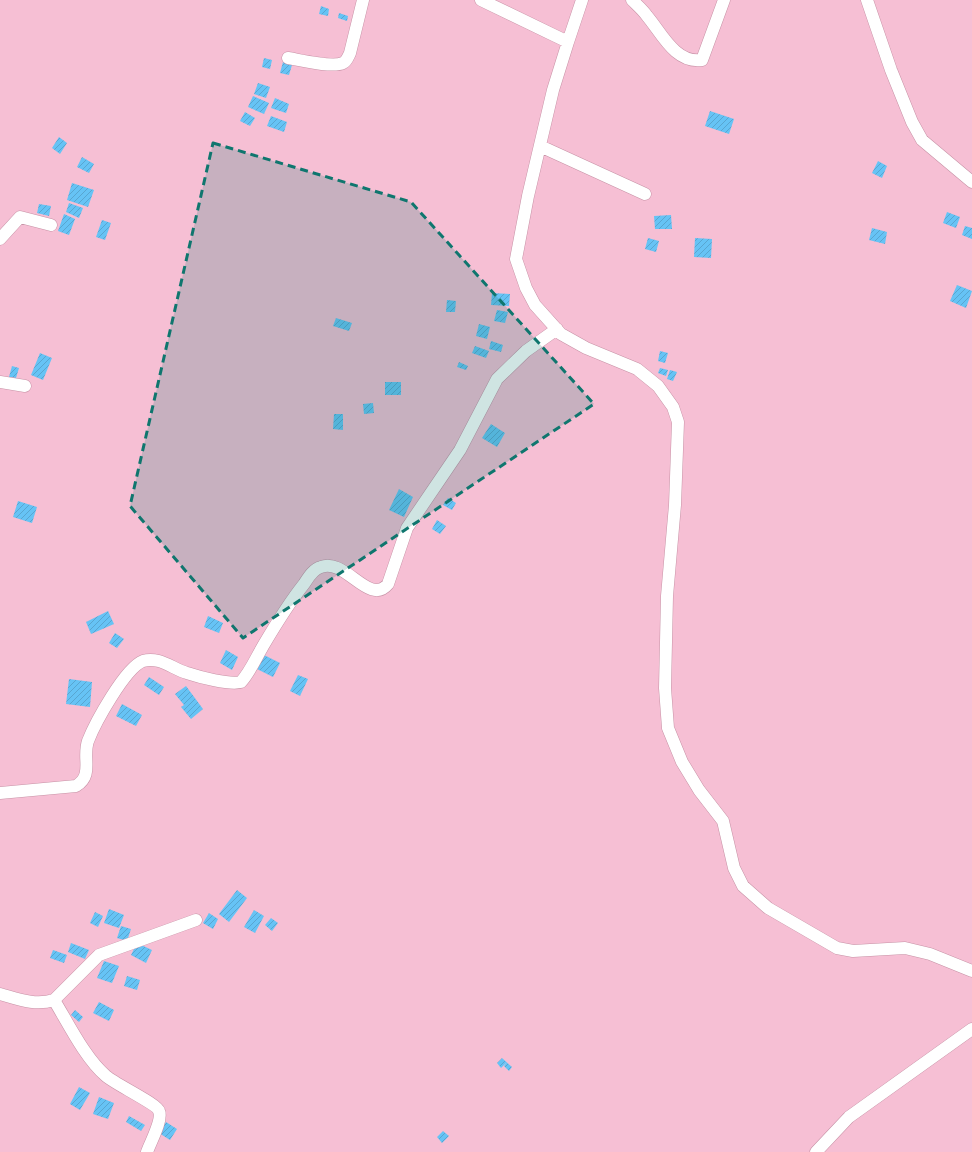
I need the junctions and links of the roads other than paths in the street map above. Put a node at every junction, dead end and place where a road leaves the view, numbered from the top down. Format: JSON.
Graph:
{"nodes":[{"id":1,"x":363,"y":0,"type":"edge"},
{"id":2,"x":482,"y":0,"type":"edge"},
{"id":3,"x":582,"y":0,"type":"edge"},
{"id":4,"x":632,"y":0,"type":"edge"},
{"id":5,"x":724,"y":0,"type":"edge"},
{"id":6,"x":867,"y":0,"type":"edge"},
{"id":7,"x":568,"y":42,"type":"junction"},
{"id":8,"x":288,"y":58,"type":"dead end"},
{"id":9,"x":540,"y":146,"type":"junction"},
{"id":10,"x":972,"y":182,"type":"edge"},
{"id":11,"x":645,"y":194,"type":"dead end"},
{"id":12,"x":51,"y":225,"type":"dead end"},
{"id":13,"x":0,"y":239,"type":"edge"},
{"id":14,"x":557,"y":329,"type":"junction"},
{"id":15,"x":0,"y":382,"type":"edge"},
{"id":16,"x":25,"y":386,"type":"dead end"},
{"id":17,"x":0,"y":793,"type":"edge"},
{"id":18,"x":196,"y":920,"type":"dead end"},
{"id":19,"x":972,"y":971,"type":"edge"},
{"id":20,"x":0,"y":994,"type":"edge"},
{"id":21,"x":54,"y":1000,"type":"junction"},
{"id":22,"x":972,"y":1029,"type":"edge"},
{"id":23,"x":147,"y":1152,"type":"edge"},
{"id":24,"x":816,"y":1152,"type":"edge"}],
"edges":[{"from":1,"to":8,"type":"street"},
{"from":2,"to":7,"type":"street"},
{"from":3,"to":7,"type":"street"},
{"from":4,"to":5,"type":"street"},
{"from":6,"to":10,"type":"street"},
{"from":7,"to":9,"type":"street"},
{"from":9,"to":11,"type":"street"},
{"from":9,"to":14,"type":"street"},
{"from":12,"to":13,"type":"street"},
{"from":14,"to":17,"type":"street"},
{"from":14,"to":19,"type":"street"},
{"from":15,"to":16,"type":"street"},
{"from":18,"to":21,"type":"street"},
{"from":20,"to":21,"type":"street"},
{"from":21,"to":23,"type":"street"},
{"from":22,"to":24,"type":"street"}]}
